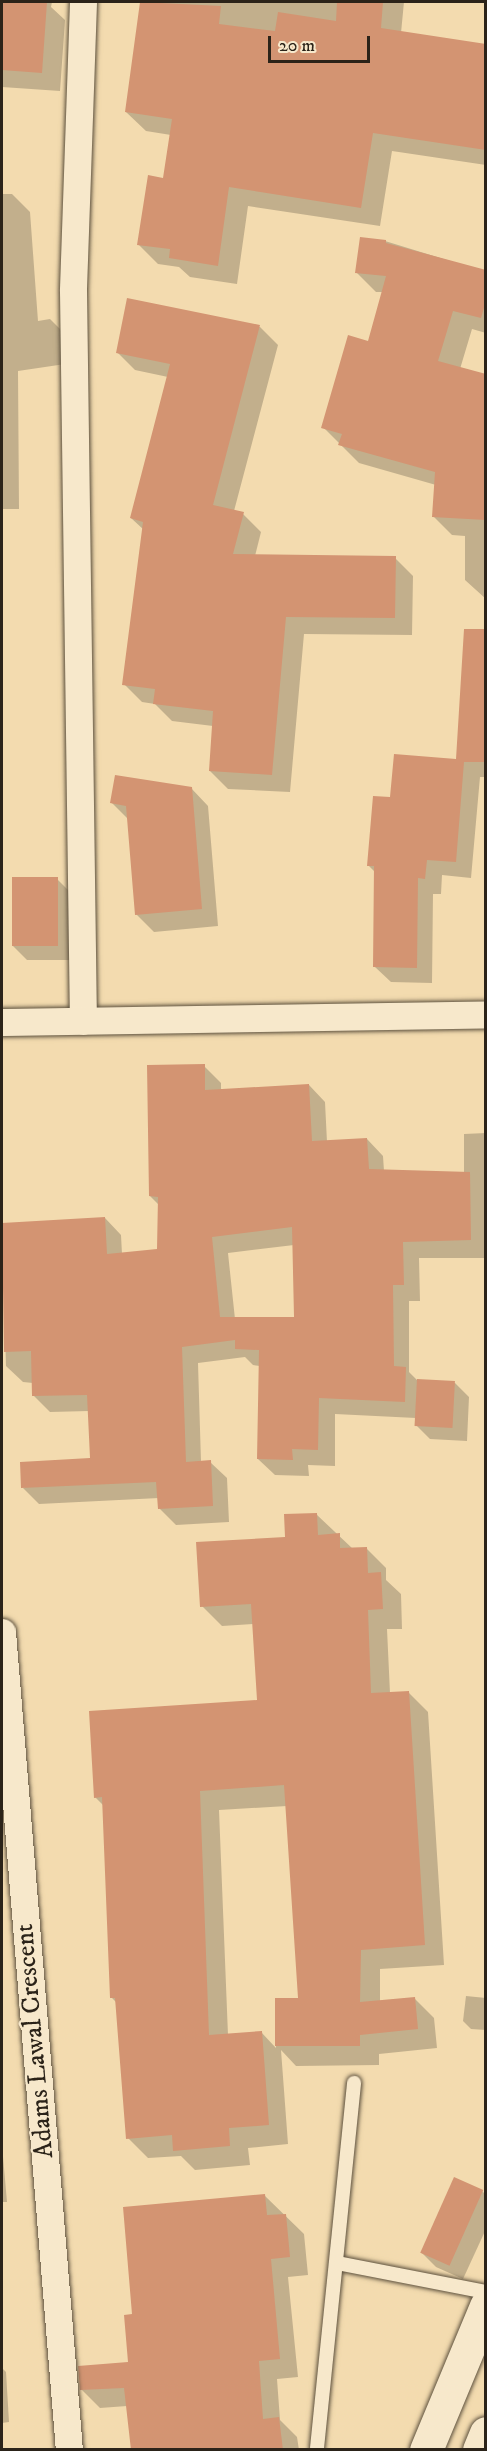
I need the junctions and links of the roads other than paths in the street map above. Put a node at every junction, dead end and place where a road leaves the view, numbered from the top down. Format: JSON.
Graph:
{"nodes":[{"id":1,"x":83,"y":2,"type":"edge"},
{"id":2,"x":486,"y":1014,"type":"edge"},
{"id":3,"x":83,"y":1021,"type":"junction"},
{"id":4,"x":2,"y":1022,"type":"edge"},
{"id":5,"x":2,"y":1632,"type":"edge"},
{"id":6,"x":354,"y":2083,"type":"dead end"},
{"id":7,"x":337,"y":2263,"type":"junction"},
{"id":8,"x":486,"y":2292,"type":"edge"},
{"id":9,"x":486,"y":2306,"type":"edge"},
{"id":10,"x":486,"y":2433,"type":"edge"},
{"id":11,"x":316,"y":2448,"type":"dead end"},
{"id":12,"x":69,"y":2450,"type":"edge"},
{"id":13,"x":426,"y":2450,"type":"edge"},
{"id":14,"x":478,"y":2450,"type":"edge"}],
"edges":[{"from":1,"to":3,"type":"street"},
{"from":2,"to":3,"type":"street"},
{"from":3,"to":4,"type":"street"},
{"from":5,"to":12,"type":"street","name":"Adams Lawal Crescent"},
{"from":6,"to":7,"type":"lane"},
{"from":7,"to":8,"type":"lane"},
{"from":7,"to":11,"type":"lane"},
{"from":9,"to":13,"type":"main road"},
{"from":10,"to":14,"type":"main road"}]}
